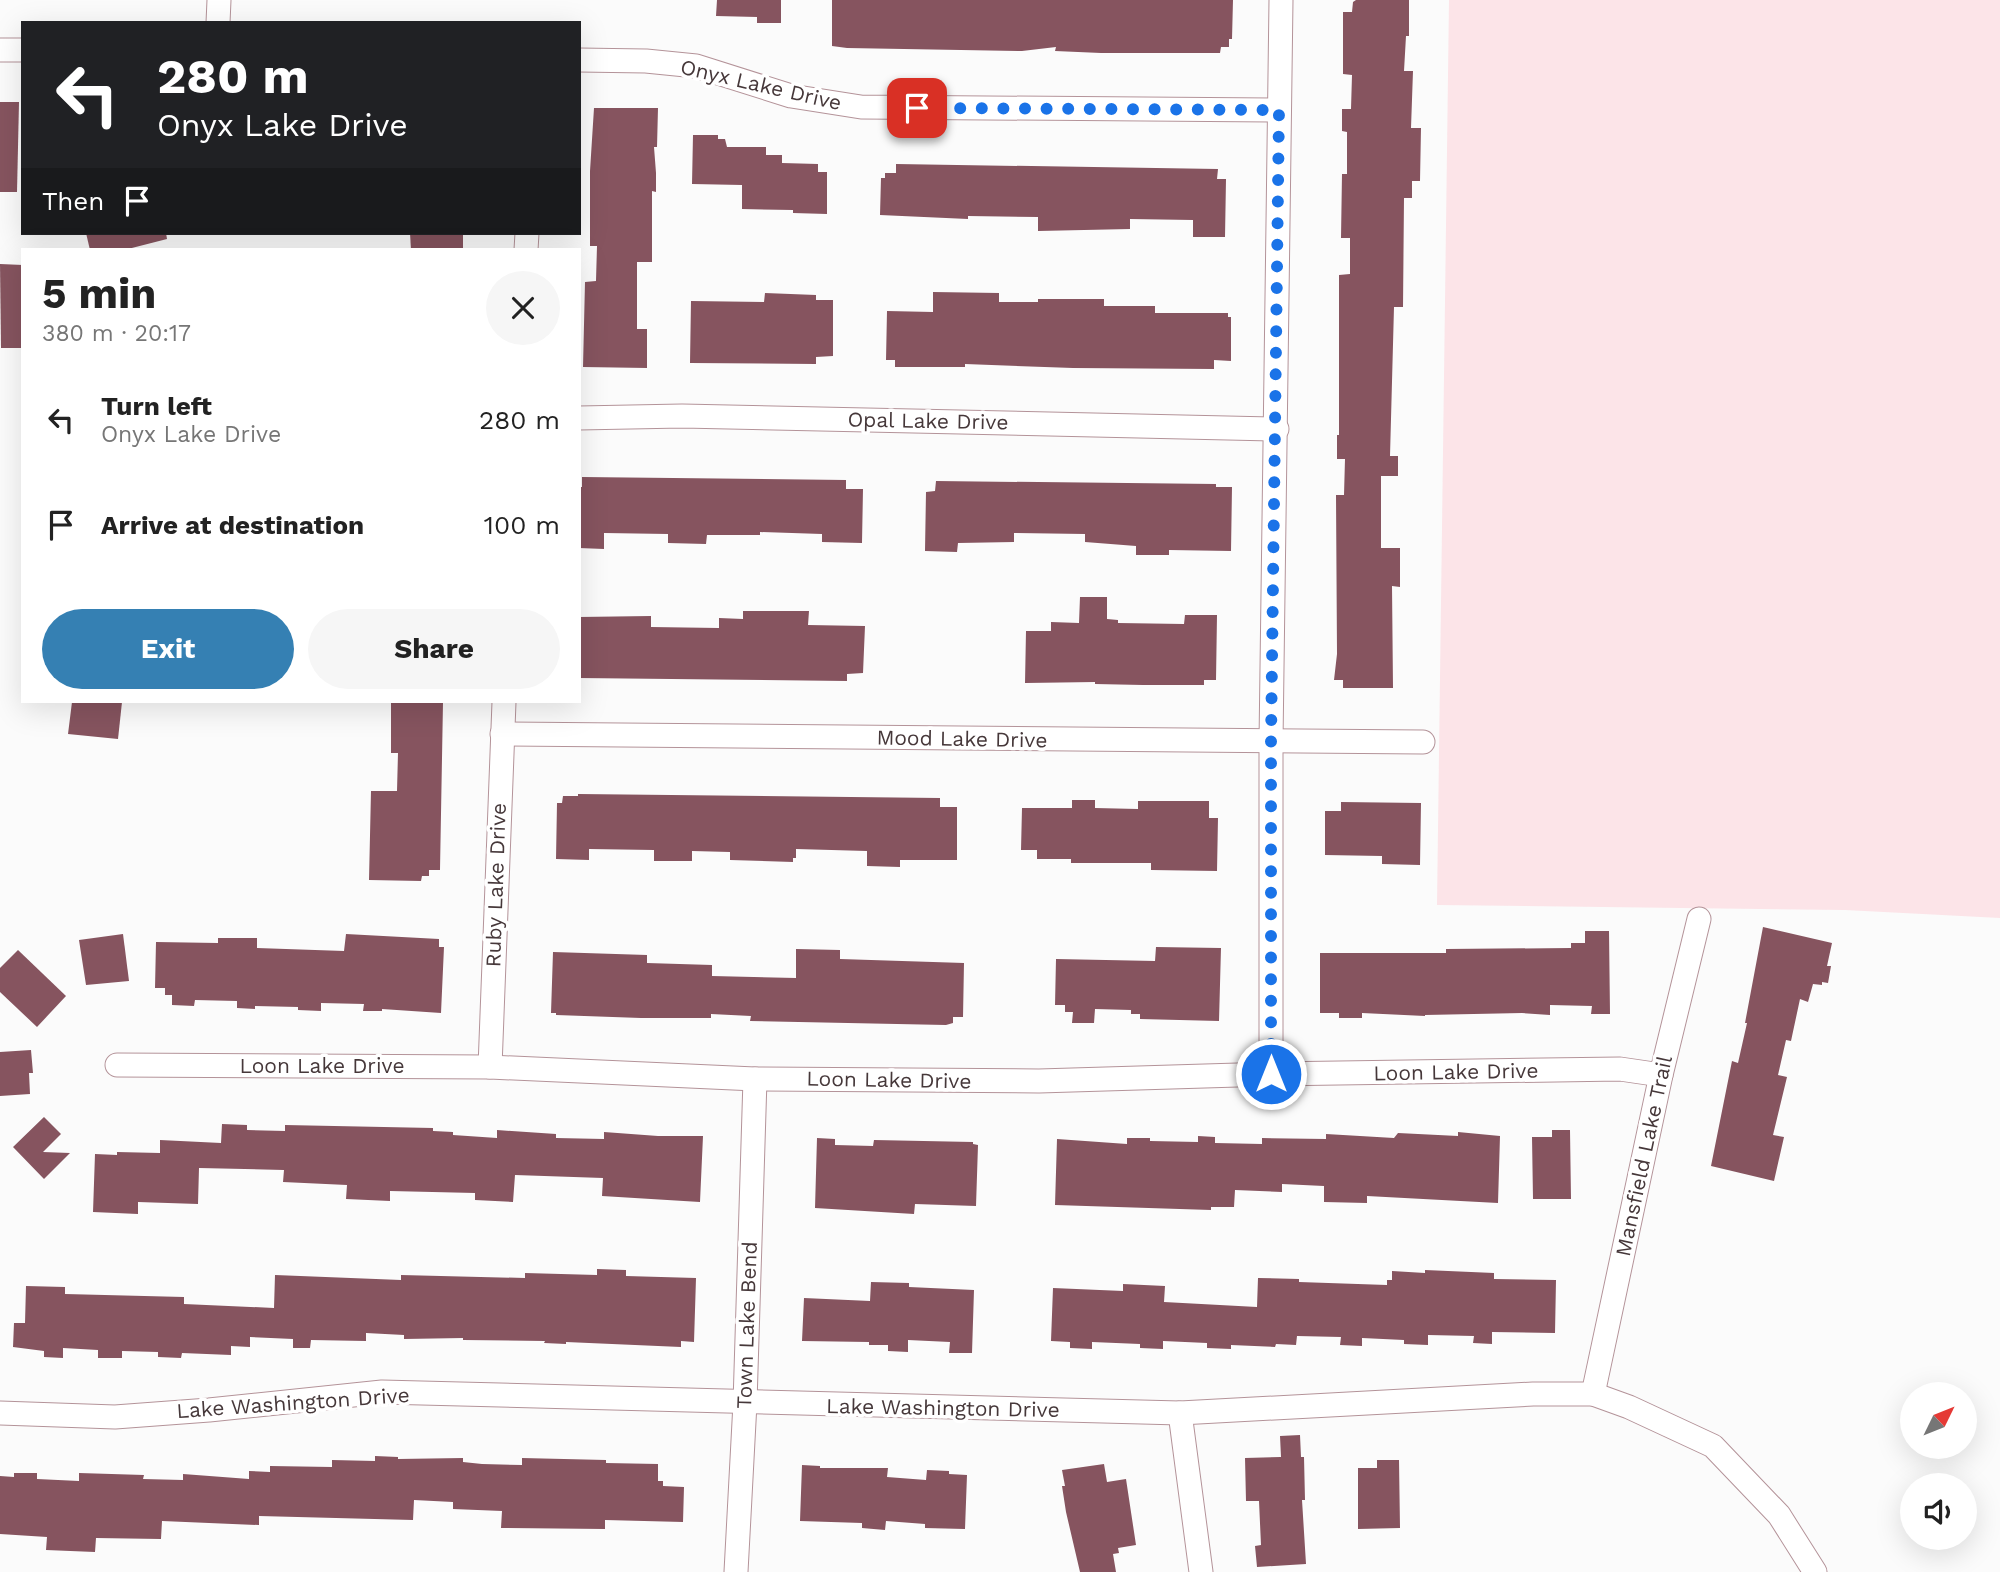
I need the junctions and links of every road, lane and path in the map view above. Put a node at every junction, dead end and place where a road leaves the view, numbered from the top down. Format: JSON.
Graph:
{"nodes":[{"id":1,"x":219,"y":0,"type":"edge"},
{"id":2,"x":1281,"y":0,"type":"edge"},
{"id":3,"x":218,"y":21,"type":"edge"},
{"id":4,"x":0,"y":50,"type":"edge"},
{"id":5,"x":21,"y":50,"type":"edge"},
{"id":6,"x":581,"y":60,"type":"edge"},
{"id":7,"x":1279,"y":110,"type":"junction"},
{"id":8,"x":581,"y":418,"type":"edge"},
{"id":9,"x":1276,"y":429,"type":"junction"},
{"id":10,"x":504,"y":703,"type":"edge"},
{"id":11,"x":502,"y":734,"type":"junction"},
{"id":12,"x":1271,"y":742,"type":"junction"},
{"id":13,"x":1423,"y":742,"type":"dead end"},
{"id":14,"x":1699,"y":919,"type":"dead end"},
{"id":15,"x":117,"y":1065,"type":"dead end"},
{"id":16,"x":490,"y":1067,"type":"junction"},
{"id":17,"x":1271,"y":1074,"type":"junction"},
{"id":18,"x":1661,"y":1075,"type":"junction"},
{"id":19,"x":755,"y":1079,"type":"junction"},
{"id":20,"x":1593,"y":1394,"type":"junction"},
{"id":21,"x":745,"y":1403,"type":"junction"},
{"id":22,"x":0,"y":1413,"type":"edge"},
{"id":23,"x":1180,"y":1413,"type":"junction"},
{"id":24,"x":736,"y":1572,"type":"edge"},
{"id":25,"x":1201,"y":1572,"type":"edge"},
{"id":26,"x":1815,"y":1572,"type":"edge"}],
"edges":[{"from":1,"to":3,"type":"street"},
{"from":2,"to":7,"type":"street"},
{"from":4,"to":5,"type":"street"},
{"from":6,"to":7,"type":"street","name":"Onyx Lake Drive"},
{"from":7,"to":9,"type":"street"},
{"from":8,"to":9,"type":"street","name":"Opal Lake Drive"},
{"from":9,"to":12,"type":"street"},
{"from":10,"to":11,"type":"street","name":"Ruby Lake Drive"},
{"from":11,"to":12,"type":"street","name":"Mood Lake Drive"},
{"from":11,"to":16,"type":"street","name":"Ruby Lake Drive"},
{"from":12,"to":13,"type":"street","name":"Mood Lake Drive"},
{"from":12,"to":17,"type":"street"},
{"from":14,"to":18,"type":"street","name":"Mansfield Lake Trail"},
{"from":15,"to":16,"type":"street","name":"Loon Lake Drive"},
{"from":16,"to":19,"type":"street","name":"Loon Lake Drive"},
{"from":17,"to":18,"type":"street","name":"Loon Lake Drive"},
{"from":17,"to":19,"type":"street","name":"Loon Lake Drive"},
{"from":18,"to":20,"type":"street","name":"Mansfield Lake Trail"},
{"from":19,"to":21,"type":"street","name":"Town Lake Bend"},
{"from":20,"to":23,"type":"street","name":"Lake Washington Drive"},
{"from":20,"to":26,"type":"street","name":"Lake Washington Drive"},
{"from":21,"to":22,"type":"street","name":"Lake Washington Drive"},
{"from":21,"to":23,"type":"street","name":"Lake Washington Drive"},
{"from":21,"to":24,"type":"street","name":"Town Lake Bend"},
{"from":23,"to":25,"type":"street"}]}
